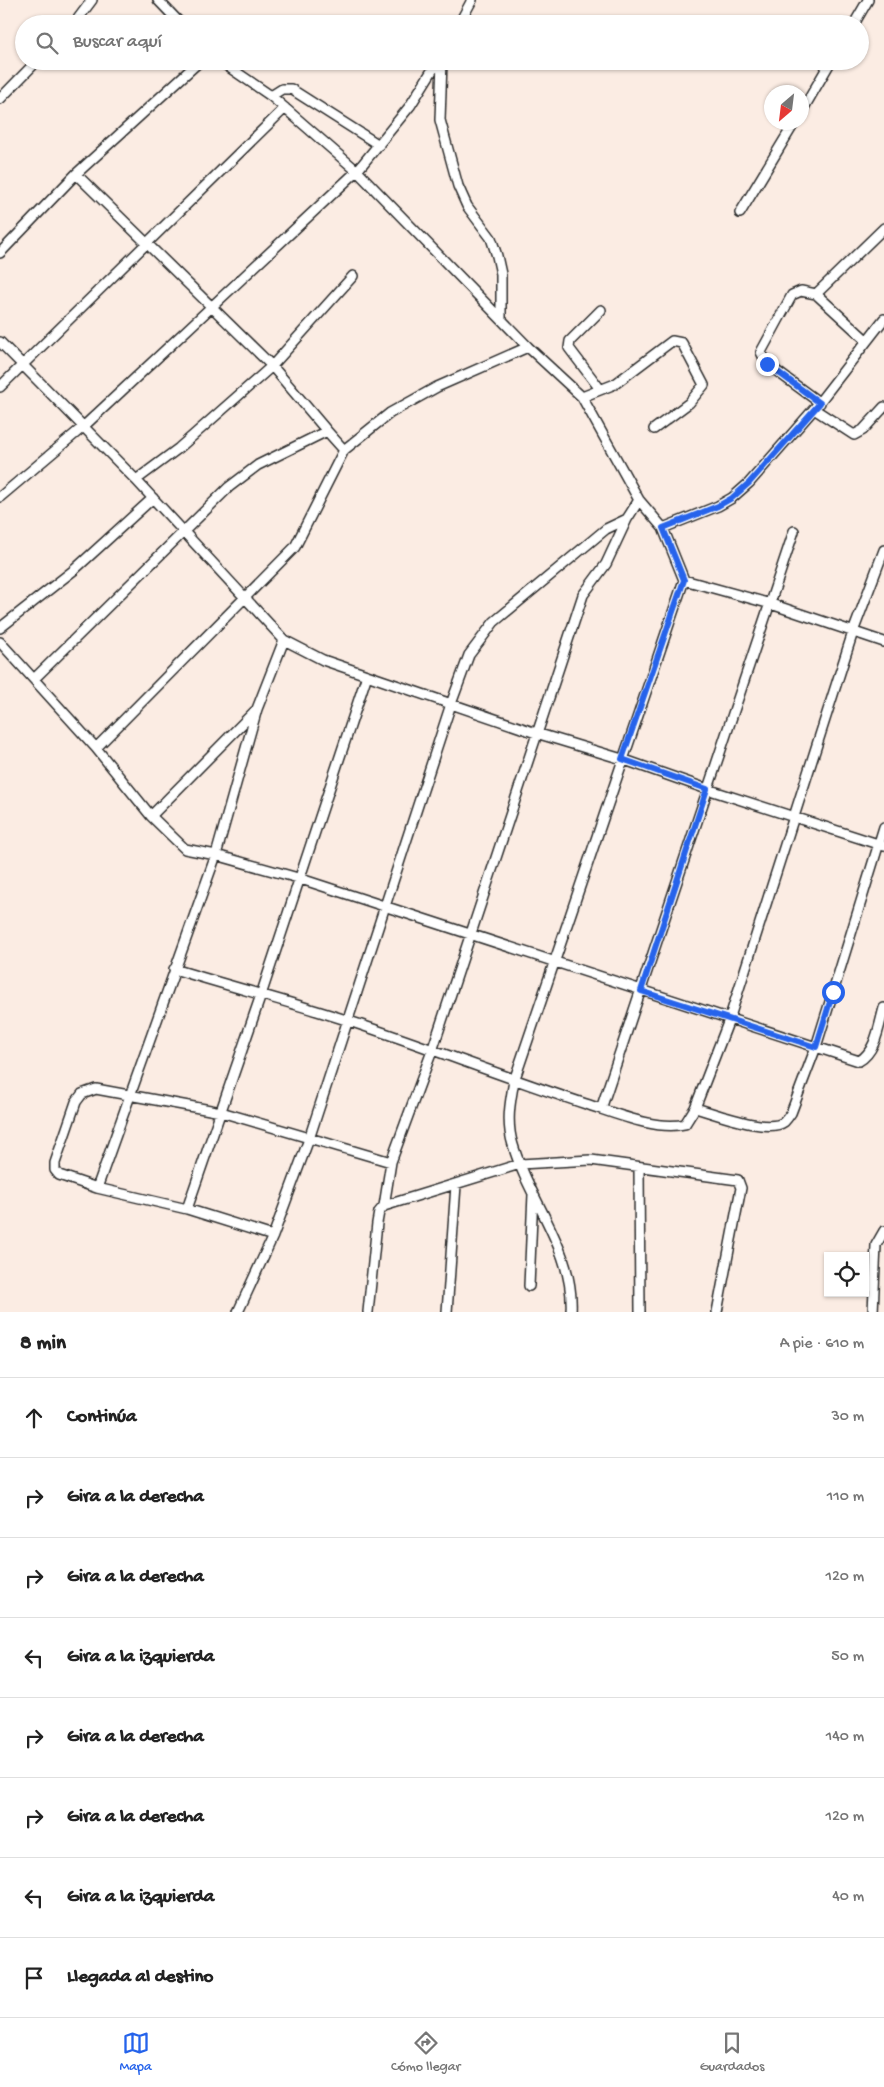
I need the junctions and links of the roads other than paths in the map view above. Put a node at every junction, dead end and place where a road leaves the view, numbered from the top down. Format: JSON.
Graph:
{"nodes":[{"id":1,"x":92,"y":0,"type":"edge"},
{"id":2,"x":158,"y":0,"type":"edge"},
{"id":3,"x":472,"y":0,"type":"edge"},
{"id":4,"x":868,"y":0,"type":"edge"},
{"id":5,"x":81,"y":15,"type":"edge"},
{"id":6,"x":172,"y":15,"type":"edge"},
{"id":7,"x":464,"y":15,"type":"edge"},
{"id":8,"x":859,"y":15,"type":"edge"},
{"id":9,"x":28,"y":70,"type":"edge"},
{"id":10,"x":190,"y":70,"type":"edge"},
{"id":11,"x":233,"y":70,"type":"edge"},
{"id":12,"x":432,"y":70,"type":"edge"},
{"id":13,"x":442,"y":70,"type":"edge"},
{"id":14,"x":826,"y":70,"type":"edge"},
{"id":15,"x":271,"y":96,"type":"junction"},
{"id":16,"x":0,"y":99,"type":"edge"},
{"id":17,"x":809,"y":99,"type":"edge"},
{"id":18,"x":285,"y":108,"type":"junction"},
{"id":19,"x":790,"y":130,"type":"edge"},
{"id":20,"x":378,"y":145,"type":"junction"},
{"id":21,"x":357,"y":171,"type":"junction"},
{"id":22,"x":76,"y":174,"type":"junction"},
{"id":23,"x":740,"y":213,"type":"dead end"},
{"id":24,"x":884,"y":228,"type":"edge"},
{"id":25,"x":146,"y":243,"type":"junction"},
{"id":26,"x":0,"y":253,"type":"edge"},
{"id":27,"x":353,"y":276,"type":"dead end"},
{"id":28,"x":816,"y":294,"type":"junction"},
{"id":29,"x":211,"y":306,"type":"junction"},
{"id":30,"x":601,"y":310,"type":"dead end"},
{"id":31,"x":501,"y":318,"type":"junction"},
{"id":32,"x":884,"y":319,"type":"edge"},
{"id":33,"x":866,"y":340,"type":"junction"},
{"id":34,"x":0,"y":342,"type":"edge"},
{"id":35,"x":528,"y":347,"type":"junction"},
{"id":36,"x":25,"y":364,"type":"junction"},
{"id":37,"x":272,"y":366,"type":"junction"},
{"id":38,"x":0,"y":386,"type":"edge"},
{"id":39,"x":600,"y":389,"type":"junction"},
{"id":40,"x":582,"y":397,"type":"junction"},
{"id":41,"x":817,"y":406,"type":"junction"},
{"id":42,"x":884,"y":407,"type":"edge"},
{"id":43,"x":83,"y":427,"type":"junction"},
{"id":44,"x":654,"y":429,"type":"dead end"},
{"id":45,"x":327,"y":431,"type":"junction"},
{"id":46,"x":344,"y":450,"type":"junction"},
{"id":47,"x":136,"y":480,"type":"junction"},
{"id":48,"x":0,"y":497,"type":"edge"},
{"id":49,"x":153,"y":498,"type":"junction"},
{"id":50,"x":639,"y":500,"type":"junction"},
{"id":51,"x":627,"y":520,"type":"junction"},
{"id":52,"x":663,"y":528,"type":"junction"},
{"id":53,"x":794,"y":531,"type":"dead end"},
{"id":54,"x":185,"y":532,"type":"junction"},
{"id":55,"x":884,"y":550,"type":"edge"},
{"id":56,"x":684,"y":580,"type":"junction"},
{"id":57,"x":246,"y":598,"type":"junction"},
{"id":58,"x":771,"y":604,"type":"junction"},
{"id":59,"x":0,"y":628,"type":"edge"},
{"id":60,"x":852,"y":632,"type":"junction"},
{"id":61,"x":284,"y":640,"type":"junction"},
{"id":62,"x":0,"y":642,"type":"edge"},
{"id":63,"x":884,"y":642,"type":"edge"},
{"id":64,"x":367,"y":675,"type":"junction"},
{"id":65,"x":34,"y":679,"type":"junction"},
{"id":66,"x":451,"y":704,"type":"junction"},
{"id":67,"x":257,"y":709,"type":"junction"},
{"id":68,"x":536,"y":733,"type":"junction"},
{"id":69,"x":96,"y":748,"type":"junction"},
{"id":70,"x":622,"y":759,"type":"junction"},
{"id":71,"x":707,"y":789,"type":"junction"},
{"id":72,"x":151,"y":816,"type":"junction"},
{"id":73,"x":795,"y":817,"type":"junction"},
{"id":74,"x":884,"y":827,"type":"edge"},
{"id":75,"x":881,"y":845,"type":"edge"},
{"id":76,"x":216,"y":855,"type":"junction"},
{"id":77,"x":298,"y":878,"type":"junction"},
{"id":78,"x":385,"y":905,"type":"junction"},
{"id":79,"x":471,"y":934,"type":"junction"},
{"id":80,"x":554,"y":962,"type":"junction"},
{"id":81,"x":174,"y":969,"type":"junction"},
{"id":82,"x":641,"y":991,"type":"junction"},
{"id":83,"x":261,"y":996,"type":"junction"},
{"id":84,"x":884,"y":1008,"type":"edge"},
{"id":85,"x":348,"y":1020,"type":"junction"},
{"id":86,"x":729,"y":1020,"type":"junction"},
{"id":87,"x":816,"y":1047,"type":"junction"},
{"id":88,"x":432,"y":1050,"type":"junction"},
{"id":89,"x":514,"y":1081,"type":"junction"},
{"id":90,"x":130,"y":1095,"type":"junction"},
{"id":91,"x":695,"y":1108,"type":"junction"},
{"id":92,"x":601,"y":1109,"type":"junction"},
{"id":93,"x":221,"y":1112,"type":"junction"},
{"id":94,"x":308,"y":1139,"type":"junction"},
{"id":95,"x":391,"y":1162,"type":"junction"},
{"id":96,"x":520,"y":1164,"type":"junction"},
{"id":97,"x":639,"y":1168,"type":"junction"},
{"id":98,"x":456,"y":1185,"type":"junction"},
{"id":99,"x":97,"y":1188,"type":"junction"},
{"id":100,"x":533,"y":1192,"type":"junction"},
{"id":101,"x":384,"y":1206,"type":"junction"},
{"id":102,"x":187,"y":1209,"type":"junction"},
{"id":103,"x":884,"y":1231,"type":"edge"},
{"id":104,"x":273,"y":1236,"type":"junction"},
{"id":105,"x":528,"y":1286,"type":"dead end"},
{"id":106,"x":238,"y":1312,"type":"edge"},
{"id":107,"x":368,"y":1312,"type":"edge"},
{"id":108,"x":447,"y":1312,"type":"edge"},
{"id":109,"x":571,"y":1312,"type":"edge"},
{"id":110,"x":640,"y":1312,"type":"edge"},
{"id":111,"x":717,"y":1312,"type":"edge"},
{"id":112,"x":874,"y":1312,"type":"edge"}],
"edges":[{"from":1,"to":5,"type":"street"},
{"from":2,"to":6,"type":"street"},
{"from":3,"to":7,"type":"street"},
{"from":4,"to":8,"type":"street"},
{"from":9,"to":16,"type":"street"},
{"from":10,"to":22,"type":"street"},
{"from":11,"to":15,"type":"street"},
{"from":12,"to":20,"type":"street"},
{"from":13,"to":31,"type":"street"},
{"from":14,"to":17,"type":"street"},
{"from":15,"to":18,"type":"street"},
{"from":15,"to":20,"type":"street"},
{"from":18,"to":21,"type":"street"},
{"from":18,"to":25,"type":"street"},
{"from":19,"to":23,"type":"street"},
{"from":20,"to":21,"type":"street"},
{"from":21,"to":29,"type":"street"},
{"from":21,"to":31,"type":"street"},
{"from":22,"to":25,"type":"street"},
{"from":22,"to":26,"type":"street"},
{"from":24,"to":28,"type":"street"},
{"from":25,"to":29,"type":"street"},
{"from":25,"to":36,"type":"street"},
{"from":27,"to":37,"type":"street"},
{"from":28,"to":33,"type":"street"},
{"from":28,"to":41,"type":"street"},
{"from":29,"to":37,"type":"street"},
{"from":29,"to":43,"type":"street"},
{"from":30,"to":39,"type":"street"},
{"from":31,"to":35,"type":"street"},
{"from":32,"to":33,"type":"street"},
{"from":33,"to":41,"type":"street"},
{"from":34,"to":36,"type":"street"},
{"from":35,"to":40,"type":"street"},
{"from":35,"to":46,"type":"street"},
{"from":36,"to":38,"type":"street"},
{"from":36,"to":43,"type":"street"},
{"from":37,"to":45,"type":"street"},
{"from":37,"to":47,"type":"street"},
{"from":39,"to":40,"type":"street"},
{"from":39,"to":44,"type":"street"},
{"from":40,"to":50,"type":"street"},
{"from":41,"to":42,"type":"street"},
{"from":41,"to":52,"type":"street"},
{"from":43,"to":47,"type":"street"},
{"from":43,"to":48,"type":"street"},
{"from":45,"to":46,"type":"street"},
{"from":45,"to":54,"type":"street"},
{"from":46,"to":57,"type":"street"},
{"from":47,"to":49,"type":"street"},
{"from":49,"to":54,"type":"street"},
{"from":49,"to":59,"type":"street"},
{"from":50,"to":51,"type":"street"},
{"from":50,"to":52,"type":"street"},
{"from":51,"to":66,"type":"street"},
{"from":51,"to":68,"type":"street"},
{"from":52,"to":56,"type":"street"},
{"from":53,"to":58,"type":"street"},
{"from":54,"to":57,"type":"street"},
{"from":54,"to":65,"type":"street"},
{"from":55,"to":60,"type":"street"},
{"from":56,"to":58,"type":"street"},
{"from":56,"to":70,"type":"street"},
{"from":57,"to":61,"type":"street"},
{"from":57,"to":69,"type":"street"},
{"from":58,"to":60,"type":"street"},
{"from":58,"to":71,"type":"street"},
{"from":60,"to":63,"type":"street"},
{"from":60,"to":73,"type":"street"},
{"from":61,"to":64,"type":"street"},
{"from":61,"to":67,"type":"street"},
{"from":62,"to":65,"type":"street"},
{"from":64,"to":66,"type":"street"},
{"from":64,"to":77,"type":"street"},
{"from":65,"to":69,"type":"street"},
{"from":66,"to":68,"type":"street"},
{"from":66,"to":78,"type":"street"},
{"from":67,"to":72,"type":"street"},
{"from":67,"to":76,"type":"street"},
{"from":68,"to":70,"type":"street"},
{"from":68,"to":79,"type":"street"},
{"from":69,"to":72,"type":"street"},
{"from":70,"to":71,"type":"street"},
{"from":70,"to":80,"type":"street"},
{"from":71,"to":73,"type":"street"},
{"from":71,"to":82,"type":"street"},
{"from":72,"to":76,"type":"street"},
{"from":73,"to":75,"type":"street"},
{"from":73,"to":86,"type":"street"},
{"from":74,"to":75,"type":"street"},
{"from":75,"to":87,"type":"street"},
{"from":76,"to":77,"type":"street"},
{"from":76,"to":81,"type":"street"},
{"from":77,"to":78,"type":"street"},
{"from":77,"to":83,"type":"street"},
{"from":78,"to":79,"type":"street"},
{"from":78,"to":85,"type":"street"},
{"from":79,"to":80,"type":"street"},
{"from":79,"to":88,"type":"street"},
{"from":80,"to":82,"type":"street"},
{"from":80,"to":89,"type":"street"},
{"from":81,"to":83,"type":"street"},
{"from":81,"to":90,"type":"street"},
{"from":82,"to":86,"type":"street"},
{"from":82,"to":92,"type":"street"},
{"from":83,"to":85,"type":"street"},
{"from":83,"to":93,"type":"street"},
{"from":84,"to":87,"type":"street"},
{"from":85,"to":88,"type":"street"},
{"from":85,"to":94,"type":"street"},
{"from":86,"to":87,"type":"street"},
{"from":86,"to":91,"type":"street"},
{"from":87,"to":91,"type":"street"},
{"from":88,"to":89,"type":"street"},
{"from":88,"to":95,"type":"street"},
{"from":89,"to":92,"type":"street"},
{"from":89,"to":96,"type":"street"},
{"from":90,"to":93,"type":"street"},
{"from":90,"to":99,"type":"street"},
{"from":90,"to":99,"type":"street"},
{"from":91,"to":92,"type":"street"},
{"from":93,"to":94,"type":"street"},
{"from":93,"to":102,"type":"street"},
{"from":94,"to":95,"type":"street"},
{"from":94,"to":104,"type":"street"},
{"from":95,"to":101,"type":"street"},
{"from":96,"to":97,"type":"street"},
{"from":96,"to":98,"type":"street"},
{"from":96,"to":100,"type":"street"},
{"from":97,"to":110,"type":"street"},
{"from":97,"to":111,"type":"street"},
{"from":98,"to":101,"type":"street"},
{"from":98,"to":108,"type":"street"},
{"from":99,"to":102,"type":"street"},
{"from":100,"to":105,"type":"street"},
{"from":100,"to":109,"type":"street"},
{"from":101,"to":107,"type":"street"},
{"from":102,"to":104,"type":"street"},
{"from":103,"to":112,"type":"street"},
{"from":104,"to":106,"type":"street"}]}
